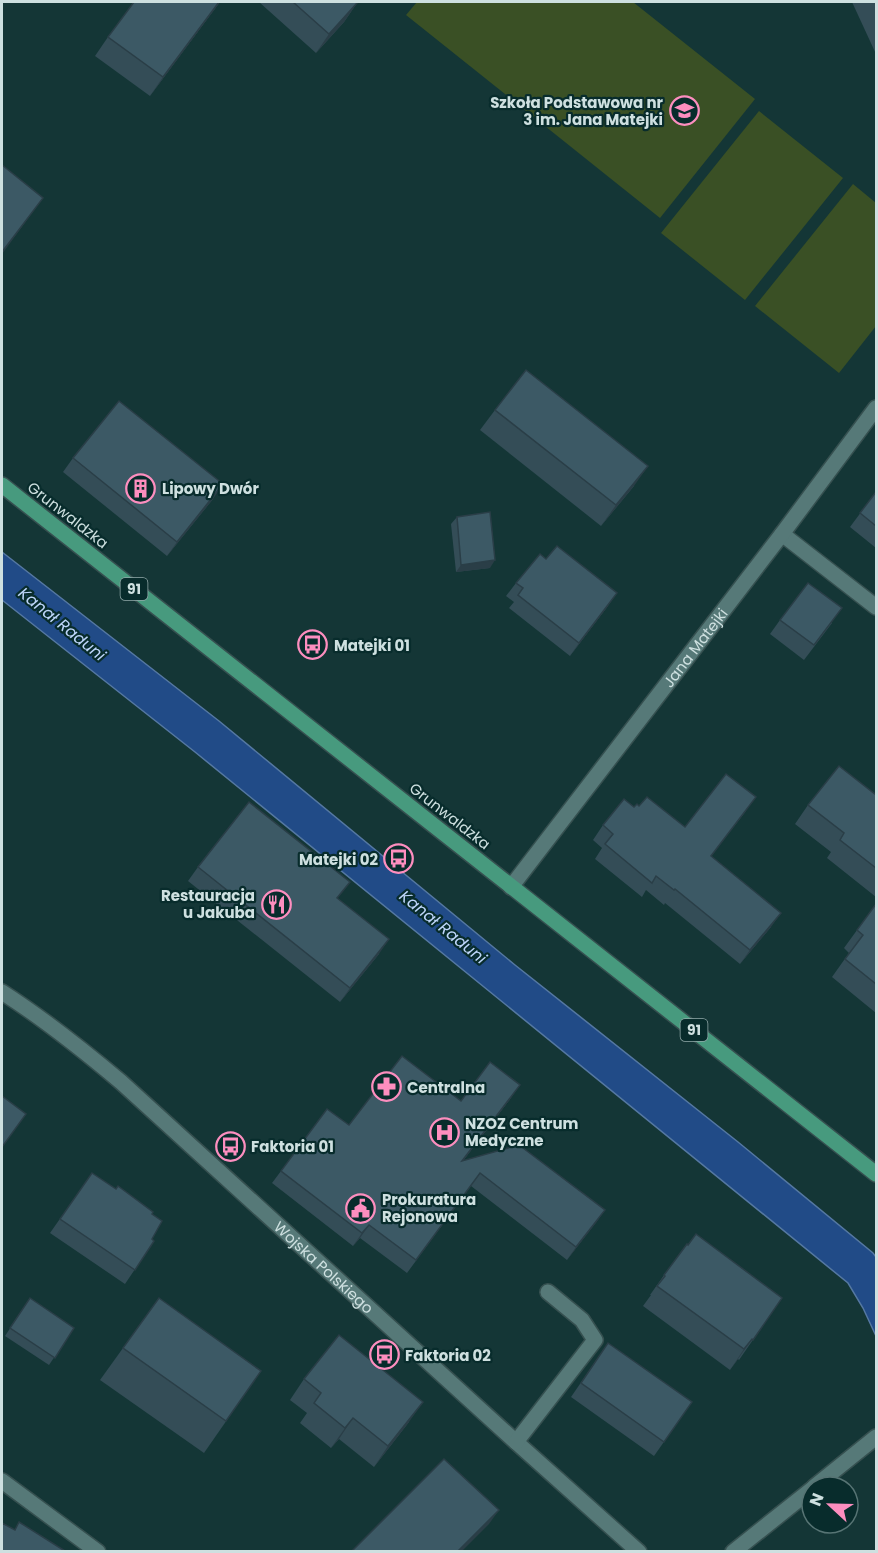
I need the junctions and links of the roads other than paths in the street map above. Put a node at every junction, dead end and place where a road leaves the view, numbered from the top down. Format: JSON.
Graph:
{"nodes":[{"id":1,"x":876,"y":408,"type":"edge"},
{"id":2,"x":2,"y":485,"type":"edge"},
{"id":3,"x":782,"y":534,"type":"junction"},
{"id":4,"x":876,"y":607,"type":"edge"},
{"id":5,"x":511,"y":887,"type":"junction"},
{"id":6,"x":2,"y":992,"type":"edge"},
{"id":7,"x":876,"y":1174,"type":"edge"},
{"id":8,"x":548,"y":1292,"type":"dead end"},
{"id":9,"x":876,"y":1437,"type":"edge"},
{"id":10,"x":516,"y":1442,"type":"junction"},
{"id":11,"x":829,"y":1475,"type":"edge"},
{"id":12,"x":2,"y":1481,"type":"edge"},
{"id":13,"x":800,"y":1498,"type":"edge"},
{"id":14,"x":98,"y":1551,"type":"edge"},
{"id":15,"x":639,"y":1551,"type":"edge"},
{"id":16,"x":733,"y":1551,"type":"edge"}],
"edges":[{"from":1,"to":3,"type":"street","name":"Jana Matejki"},
{"from":2,"to":5,"type":"main road","name":"Grunwaldzka","number":"91"},
{"from":3,"to":4,"type":"street"},
{"from":3,"to":5,"type":"street","name":"Jana Matejki"},
{"from":5,"to":7,"type":"main road","name":"Grunwaldzka","number":"91"},
{"from":6,"to":10,"type":"street","name":"Wojska Polskiego"},
{"from":8,"to":10,"type":"street"},
{"from":9,"to":11,"type":"street"},
{"from":10,"to":15,"type":"street","name":"Wojska Polskiego"},
{"from":12,"to":14,"type":"street"},
{"from":13,"to":16,"type":"street"}]}
